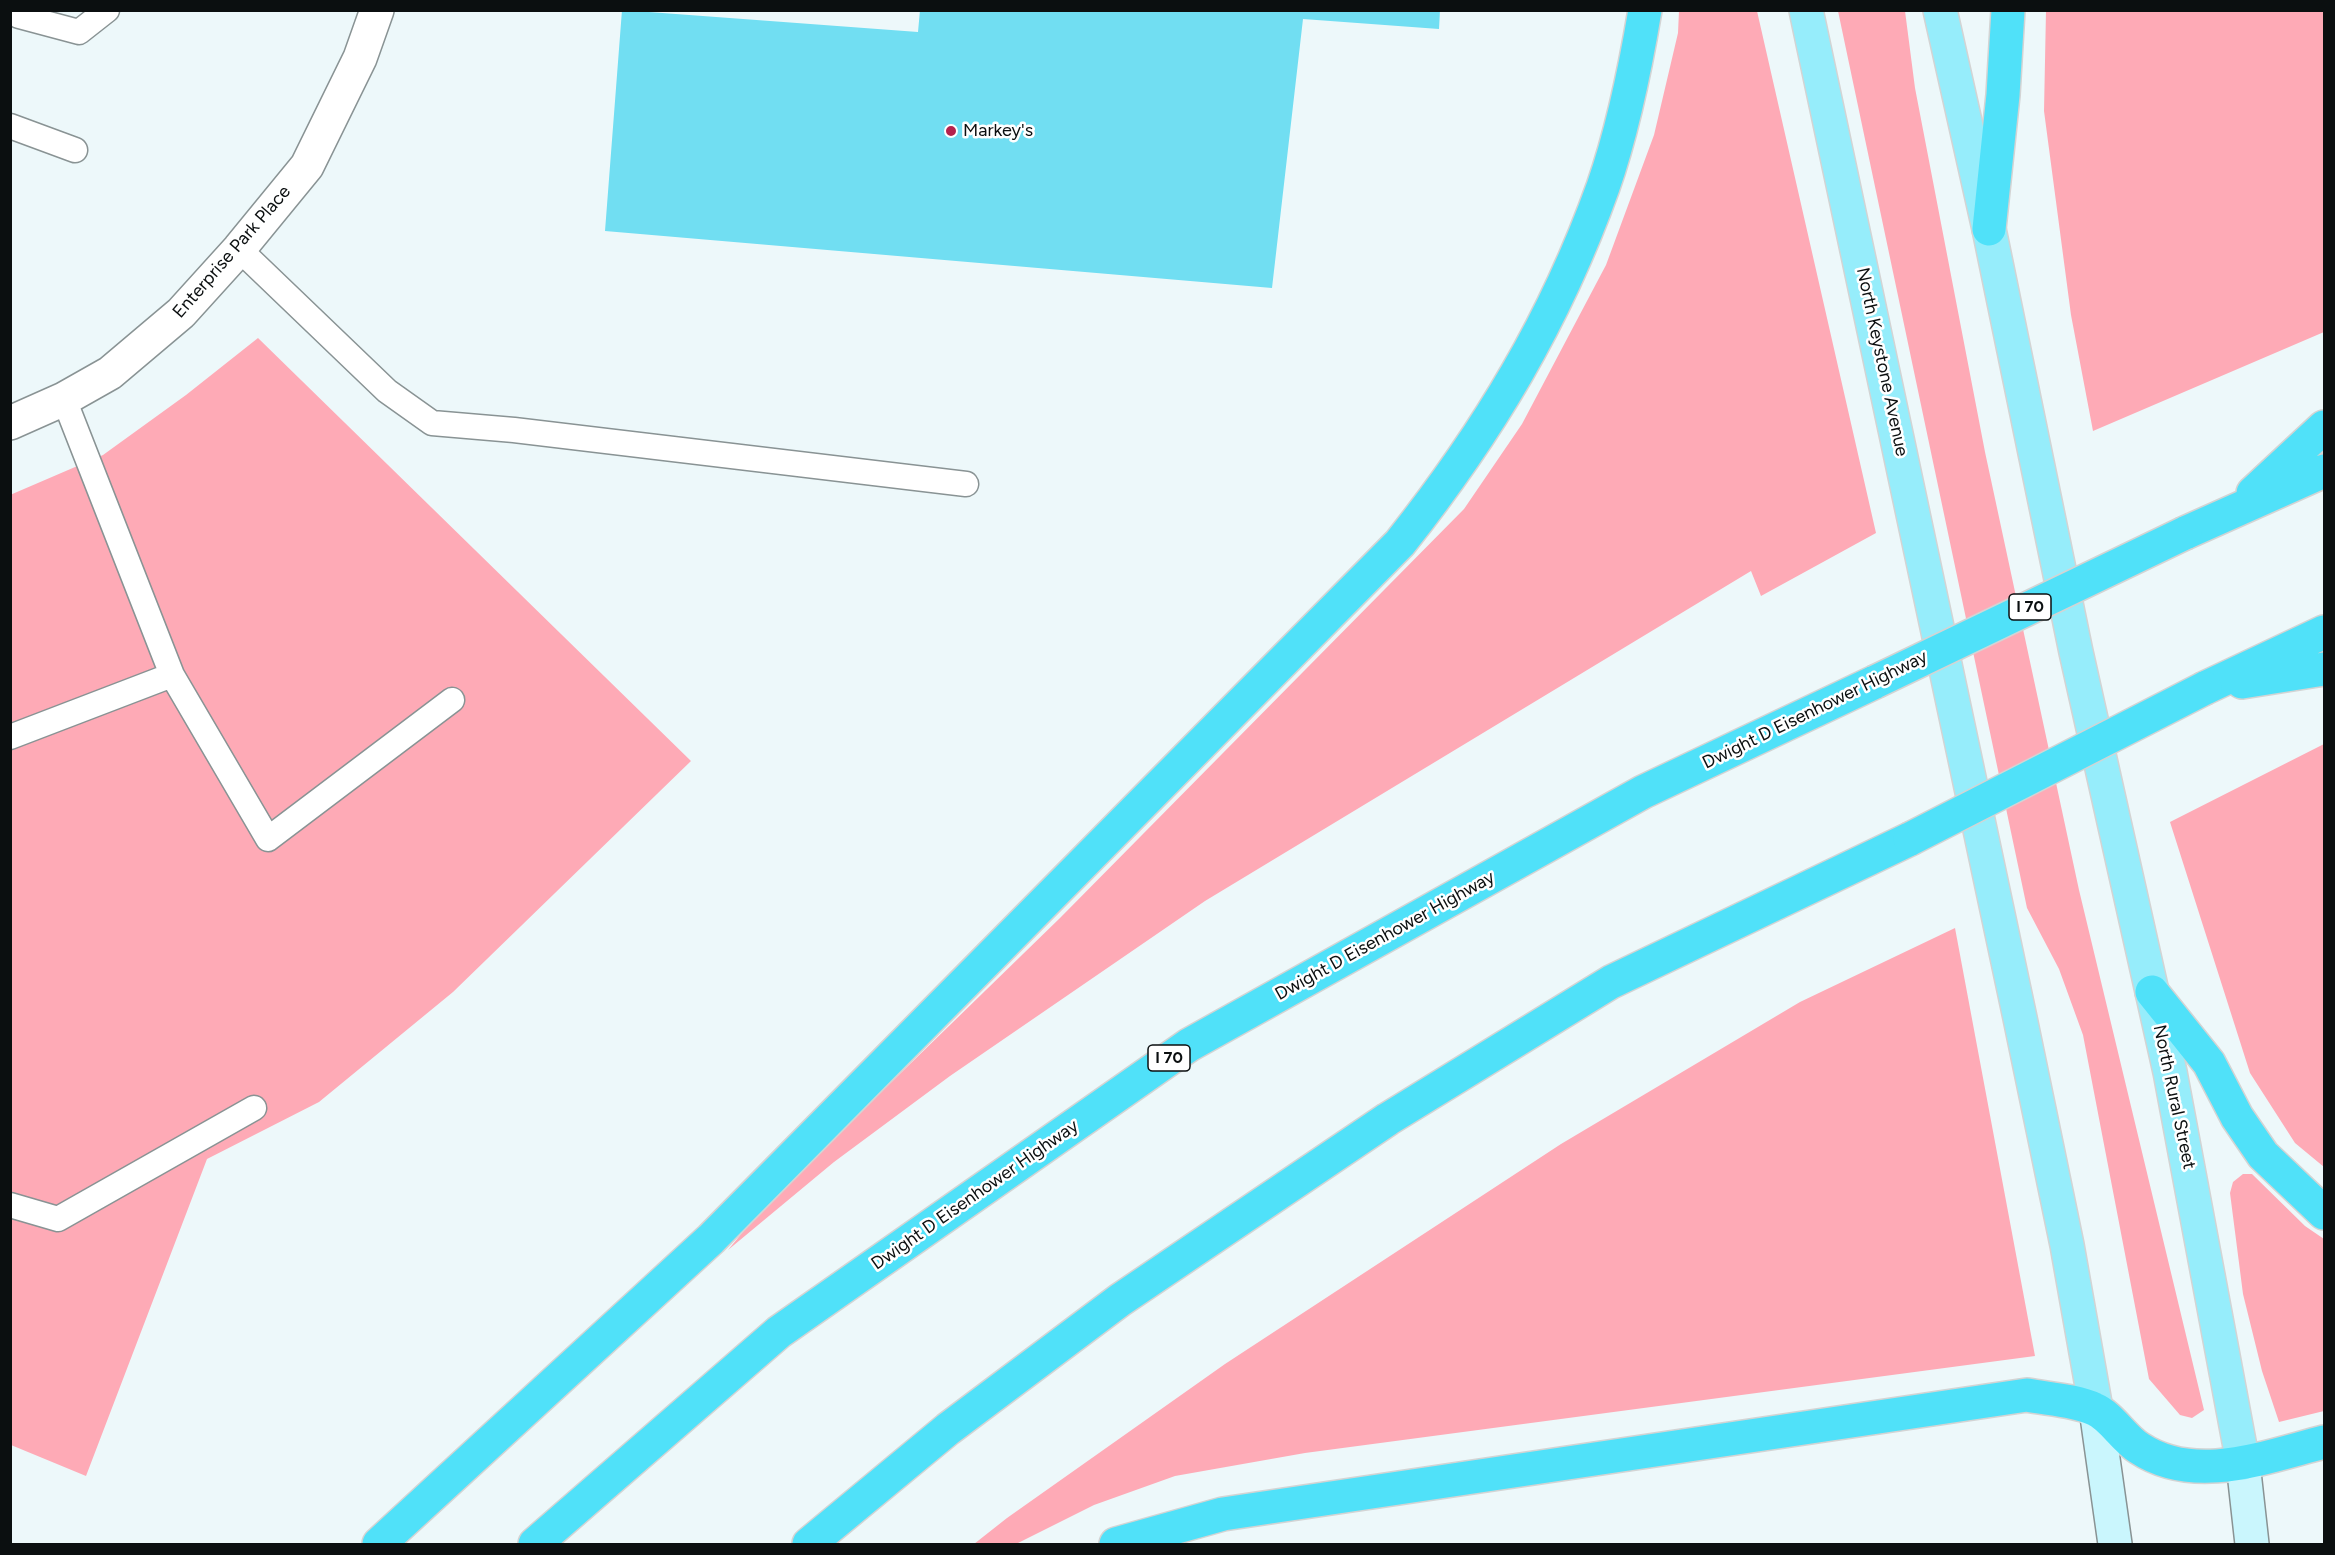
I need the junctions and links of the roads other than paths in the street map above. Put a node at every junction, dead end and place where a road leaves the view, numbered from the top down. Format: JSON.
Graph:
{"nodes":[{"id":1,"x":13,"y":10,"type":"edge"},
{"id":2,"x":107,"y":10,"type":"edge"},
{"id":3,"x":377,"y":10,"type":"edge"},
{"id":4,"x":1645,"y":10,"type":"edge"},
{"id":5,"x":1806,"y":10,"type":"edge"},
{"id":6,"x":1940,"y":10,"type":"edge"},
{"id":7,"x":2008,"y":10,"type":"edge"},
{"id":8,"x":10,"y":126,"type":"edge"},
{"id":9,"x":75,"y":150,"type":"dead end"},
{"id":10,"x":1989,"y":230,"type":"junction"},
{"id":11,"x":238,"y":249,"type":"junction"},
{"id":12,"x":64,"y":399,"type":"junction"},
{"id":13,"x":10,"y":423,"type":"edge"},
{"id":14,"x":2325,"y":427,"type":"edge"},
{"id":15,"x":2325,"y":471,"type":"edge"},
{"id":16,"x":966,"y":484,"type":"dead end"},
{"id":17,"x":2233,"y":511,"type":"junction"},
{"id":18,"x":2325,"y":632,"type":"edge"},
{"id":19,"x":2325,"y":669,"type":"edge"},
{"id":20,"x":172,"y":675,"type":"junction"},
{"id":21,"x":2205,"y":688,"type":"junction"},
{"id":22,"x":452,"y":700,"type":"dead end"},
{"id":23,"x":10,"y":737,"type":"edge"},
{"id":24,"x":2152,"y":992,"type":"junction"},
{"id":25,"x":254,"y":1108,"type":"dead end"},
{"id":26,"x":10,"y":1205,"type":"edge"},
{"id":27,"x":2325,"y":1213,"type":"edge"},
{"id":28,"x":2096,"y":1409,"type":"junction"},
{"id":29,"x":2325,"y":1443,"type":"edge"},
{"id":30,"x":2243,"y":1463,"type":"junction"},
{"id":31,"x":388,"y":1536,"type":"edge"},
{"id":32,"x":535,"y":1545,"type":"edge"},
{"id":33,"x":809,"y":1545,"type":"edge"},
{"id":34,"x":1116,"y":1545,"type":"edge"},
{"id":35,"x":2115,"y":1545,"type":"edge"},
{"id":36,"x":2252,"y":1545,"type":"edge"}],
"edges":[{"from":1,"to":2,"type":"lane"},
{"from":3,"to":11,"type":"street","name":"Enterprise Park Place"},
{"from":4,"to":31,"type":"highway"},
{"from":5,"to":28,"type":"main road","name":"North Keystone Avenue"},
{"from":6,"to":10,"type":"main road"},
{"from":7,"to":10,"type":"highway"},
{"from":8,"to":9,"type":"lane"},
{"from":10,"to":24,"type":"main road","name":"North Rural Street"},
{"from":11,"to":12,"type":"street","name":"Enterprise Park Place"},
{"from":11,"to":16,"type":"lane"},
{"from":12,"to":13,"type":"street","name":"Enterprise Park Place"},
{"from":12,"to":20,"type":"lane"},
{"from":14,"to":17,"type":"highway"},
{"from":15,"to":17,"type":"highway","name":"Dwight D Eisenhower Highway","number":"I 70"},
{"from":17,"to":32,"type":"highway","name":"Dwight D Eisenhower Highway","number":"I 70","bridge":true},
{"from":18,"to":21,"type":"highway"},
{"from":19,"to":21,"type":"highway"},
{"from":20,"to":22,"type":"lane"},
{"from":20,"to":23,"type":"lane"},
{"from":21,"to":33,"type":"highway","bridge":true},
{"from":24,"to":27,"type":"highway"},
{"from":24,"to":30,"type":"main road","name":"North Rural Street"},
{"from":25,"to":26,"type":"lane"},
{"from":28,"to":30,"type":"highway"},
{"from":28,"to":34,"type":"highway"},
{"from":28,"to":35,"type":"main road"},
{"from":29,"to":30,"type":"highway"},
{"from":30,"to":36,"type":"main road","name":"North Rural Street"}]}
